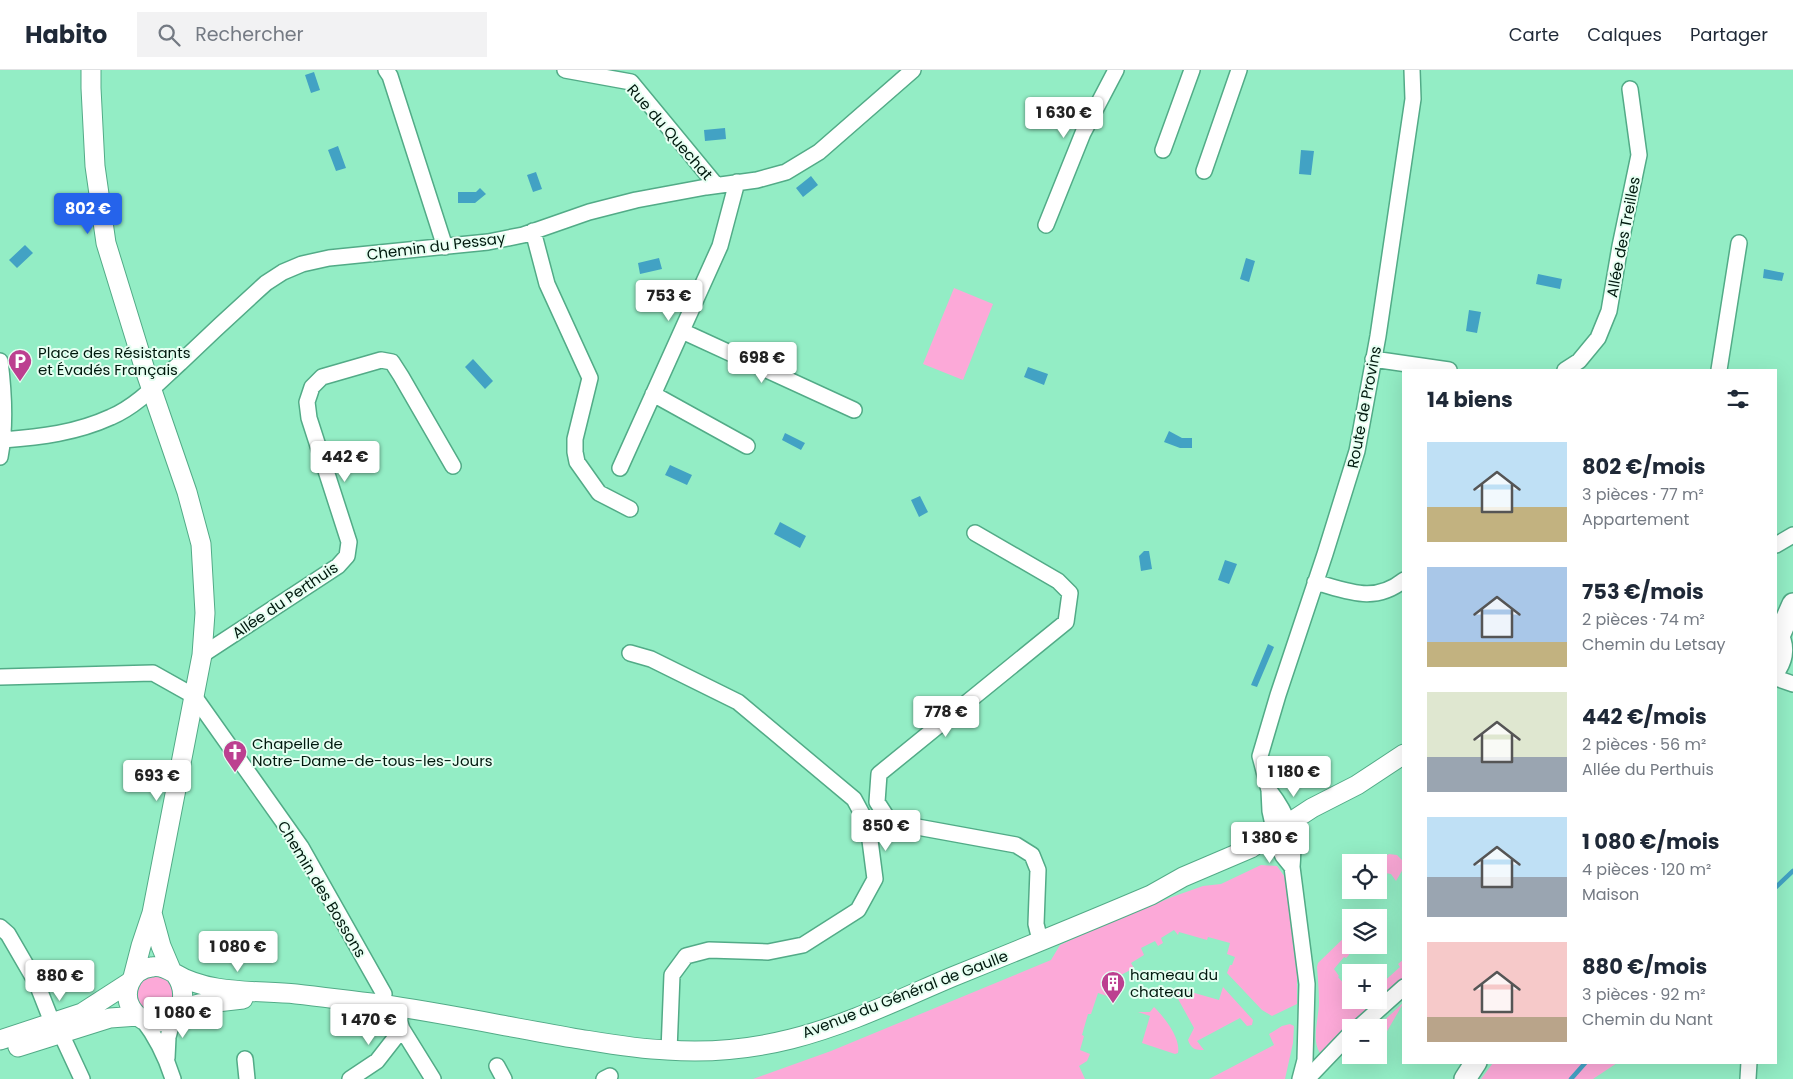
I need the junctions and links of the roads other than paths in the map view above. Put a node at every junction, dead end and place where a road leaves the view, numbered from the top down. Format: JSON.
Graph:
{"nodes":[{"id":1,"x":92,"y":70,"type":"edge"},
{"id":2,"x":386,"y":70,"type":"edge"},
{"id":3,"x":565,"y":70,"type":"edge"},
{"id":4,"x":913,"y":70,"type":"edge"},
{"id":5,"x":1116,"y":70,"type":"edge"},
{"id":6,"x":1192,"y":70,"type":"edge"},
{"id":7,"x":1239,"y":70,"type":"edge"},
{"id":8,"x":1412,"y":70,"type":"edge"},
{"id":9,"x":633,"y":76,"type":"edge"},
{"id":10,"x":1630,"y":89,"type":"dead end"},
{"id":11,"x":1163,"y":150,"type":"dead end"},
{"id":12,"x":1204,"y":171,"type":"dead end"},
{"id":13,"x":736,"y":182,"type":"junction"},
{"id":14,"x":716,"y":185,"type":"junction"},
{"id":15,"x":1046,"y":224,"type":"dead end"},
{"id":16,"x":533,"y":231,"type":"junction"},
{"id":17,"x":1739,"y":243,"type":"dead end"},
{"id":18,"x":445,"y":247,"type":"junction"},
{"id":19,"x":682,"y":331,"type":"junction"},
{"id":20,"x":1373,"y":359,"type":"junction"},
{"id":21,"x":0,"y":361,"type":"edge"},
{"id":22,"x":1443,"y":369,"type":"edge"},
{"id":23,"x":1567,"y":369,"type":"edge"},
{"id":24,"x":1719,"y":369,"type":"edge"},
{"id":25,"x":152,"y":388,"type":"junction"},
{"id":26,"x":653,"y":394,"type":"junction"},
{"id":27,"x":854,"y":410,"type":"dead end"},
{"id":28,"x":3,"y":440,"type":"junction"},
{"id":29,"x":747,"y":446,"type":"dead end"},
{"id":30,"x":0,"y":457,"type":"edge"},
{"id":31,"x":453,"y":466,"type":"dead end"},
{"id":32,"x":620,"y":468,"type":"dead end"},
{"id":33,"x":630,"y":509,"type":"dead end"},
{"id":34,"x":975,"y":533,"type":"dead end"},
{"id":35,"x":1793,"y":535,"type":"edge"},
{"id":36,"x":1777,"y":544,"type":"edge"},
{"id":37,"x":1315,"y":582,"type":"junction"},
{"id":38,"x":1402,"y":582,"type":"edge"},
{"id":39,"x":1793,"y":591,"type":"edge"},
{"id":40,"x":1777,"y":604,"type":"edge"},
{"id":41,"x":1793,"y":604,"type":"edge"},
{"id":42,"x":1781,"y":651,"type":"edge"},
{"id":43,"x":630,"y":653,"type":"dead end"},
{"id":44,"x":202,"y":655,"type":"junction"},
{"id":45,"x":0,"y":677,"type":"edge"},
{"id":46,"x":1777,"y":678,"type":"edge"},
{"id":47,"x":1793,"y":684,"type":"edge"},
{"id":48,"x":194,"y":696,"type":"junction"},
{"id":49,"x":1402,"y":755,"type":"edge"},
{"id":50,"x":1283,"y":833,"type":"junction"},
{"id":51,"x":152,"y":913,"type":"junction"},
{"id":52,"x":0,"y":927,"type":"edge"},
{"id":53,"x":1044,"y":940,"type":"junction"},
{"id":54,"x":174,"y":973,"type":"junction"},
{"id":55,"x":132,"y":980,"type":"junction"},
{"id":56,"x":1402,"y":989,"type":"edge"},
{"id":57,"x":294,"y":994,"type":"junction"},
{"id":58,"x":382,"y":1004,"type":"junction"},
{"id":59,"x":402,"y":1008,"type":"junction"},
{"id":60,"x":176,"y":1012,"type":"junction"},
{"id":61,"x":141,"y":1018,"type":"junction"},
{"id":62,"x":1368,"y":1019,"type":"edge"},
{"id":63,"x":57,"y":1028,"type":"junction"},
{"id":64,"x":402,"y":1029,"type":"junction"},
{"id":65,"x":0,"y":1040,"type":"edge"},
{"id":66,"x":1342,"y":1043,"type":"edge"},
{"id":67,"x":669,"y":1051,"type":"junction"},
{"id":68,"x":0,"y":1053,"type":"edge"},
{"id":69,"x":246,"y":1059,"type":"dead end"},
{"id":70,"x":167,"y":1060,"type":"junction"},
{"id":71,"x":1475,"y":1064,"type":"edge"},
{"id":72,"x":1749,"y":1064,"type":"edge"},
{"id":73,"x":82,"y":1079,"type":"edge"},
{"id":74,"x":173,"y":1079,"type":"edge"},
{"id":75,"x":247,"y":1079,"type":"edge"},
{"id":76,"x":350,"y":1079,"type":"edge"},
{"id":77,"x":433,"y":1079,"type":"edge"},
{"id":78,"x":1300,"y":1079,"type":"edge"},
{"id":79,"x":1307,"y":1079,"type":"edge"},
{"id":80,"x":1465,"y":1079,"type":"edge"},
{"id":81,"x":1748,"y":1079,"type":"edge"}],
"edges":[{"from":1,"to":25,"type":"street"},
{"from":2,"to":18,"type":"street"},
{"from":3,"to":9,"type":"street","name":"Rue du Quechat"},
{"from":4,"to":13,"type":"street","name":"Chemin du Pessay"},
{"from":5,"to":15,"type":"street"},
{"from":6,"to":11,"type":"street"},
{"from":7,"to":12,"type":"street"},
{"from":8,"to":20,"type":"street","name":"Route de Provins"},
{"from":9,"to":14,"type":"street","name":"Rue du Quechat"},
{"from":10,"to":23,"type":"street","name":"Allée des Treilles"},
{"from":13,"to":14,"type":"street","name":"Chemin du Pessay"},
{"from":13,"to":19,"type":"street"},
{"from":14,"to":16,"type":"street","name":"Chemin du Pessay"},
{"from":16,"to":18,"type":"street","name":"Chemin du Pessay"},
{"from":16,"to":33,"type":"street"},
{"from":17,"to":24,"type":"street"},
{"from":18,"to":25,"type":"street","name":"Chemin du Pessay"},
{"from":19,"to":26,"type":"street"},
{"from":19,"to":27,"type":"street"},
{"from":20,"to":22,"type":"street"},
{"from":20,"to":37,"type":"street","name":"Route de Provins"},
{"from":21,"to":28,"type":"street"},
{"from":25,"to":28,"type":"street","name":"Chemin du Pessay"},
{"from":25,"to":44,"type":"street"},
{"from":26,"to":29,"type":"street"},
{"from":26,"to":32,"type":"street"},
{"from":28,"to":30,"type":"street"},
{"from":31,"to":44,"type":"street","name":"Allée du Perthuis"},
{"from":34,"to":53,"type":"street"},
{"from":35,"to":36,"type":"street"},
{"from":37,"to":38,"type":"street"},
{"from":37,"to":50,"type":"street","name":"Route de Provins"},
{"from":39,"to":40,"type":"main road"},
{"from":41,"to":42,"type":"main road"},
{"from":43,"to":67,"type":"street"},
{"from":44,"to":48,"type":"street"},
{"from":45,"to":48,"type":"street","name":"Chemin des Bossons"},
{"from":46,"to":47,"type":"street"},
{"from":48,"to":51,"type":"street"},
{"from":48,"to":58,"type":"street","name":"Chemin des Bossons"},
{"from":49,"to":50,"type":"street","name":"Avenue du Général de Gaulle"},
{"from":50,"to":53,"type":"street","name":"Avenue du Général de Gaulle"},
{"from":50,"to":78,"type":"street","name":"Route de Provins"},
{"from":51,"to":54,"type":"street"},
{"from":51,"to":55,"type":"street"},
{"from":52,"to":63,"type":"street"},
{"from":53,"to":67,"type":"street","name":"Avenue du Général de Gaulle"},
{"from":54,"to":55,"type":"street"},
{"from":54,"to":57,"type":"street","name":"Avenue du Général de Gaulle"},
{"from":54,"to":60,"type":"street"},
{"from":55,"to":61,"type":"street"},
{"from":55,"to":63,"type":"street"},
{"from":56,"to":62,"type":"street"},
{"from":57,"to":58,"type":"street","name":"Avenue du Général de Gaulle"},
{"from":57,"to":60,"type":"street","name":"Avenue du Général de Gaulle"},
{"from":58,"to":59,"type":"street","name":"Avenue du Général de Gaulle"},
{"from":59,"to":64,"type":"street"},
{"from":59,"to":67,"type":"street","name":"Avenue du Général de Gaulle"},
{"from":60,"to":61,"type":"street"},
{"from":60,"to":70,"type":"street"},
{"from":61,"to":63,"type":"street"},
{"from":61,"to":70,"type":"street"},
{"from":63,"to":65,"type":"street"},
{"from":63,"to":68,"type":"street"},
{"from":63,"to":73,"type":"street"},
{"from":64,"to":76,"type":"street"},
{"from":64,"to":77,"type":"street"},
{"from":66,"to":79,"type":"street"},
{"from":69,"to":75,"type":"street"},
{"from":70,"to":74,"type":"street"},
{"from":71,"to":80,"type":"main road"},
{"from":72,"to":81,"type":"street"}]}
